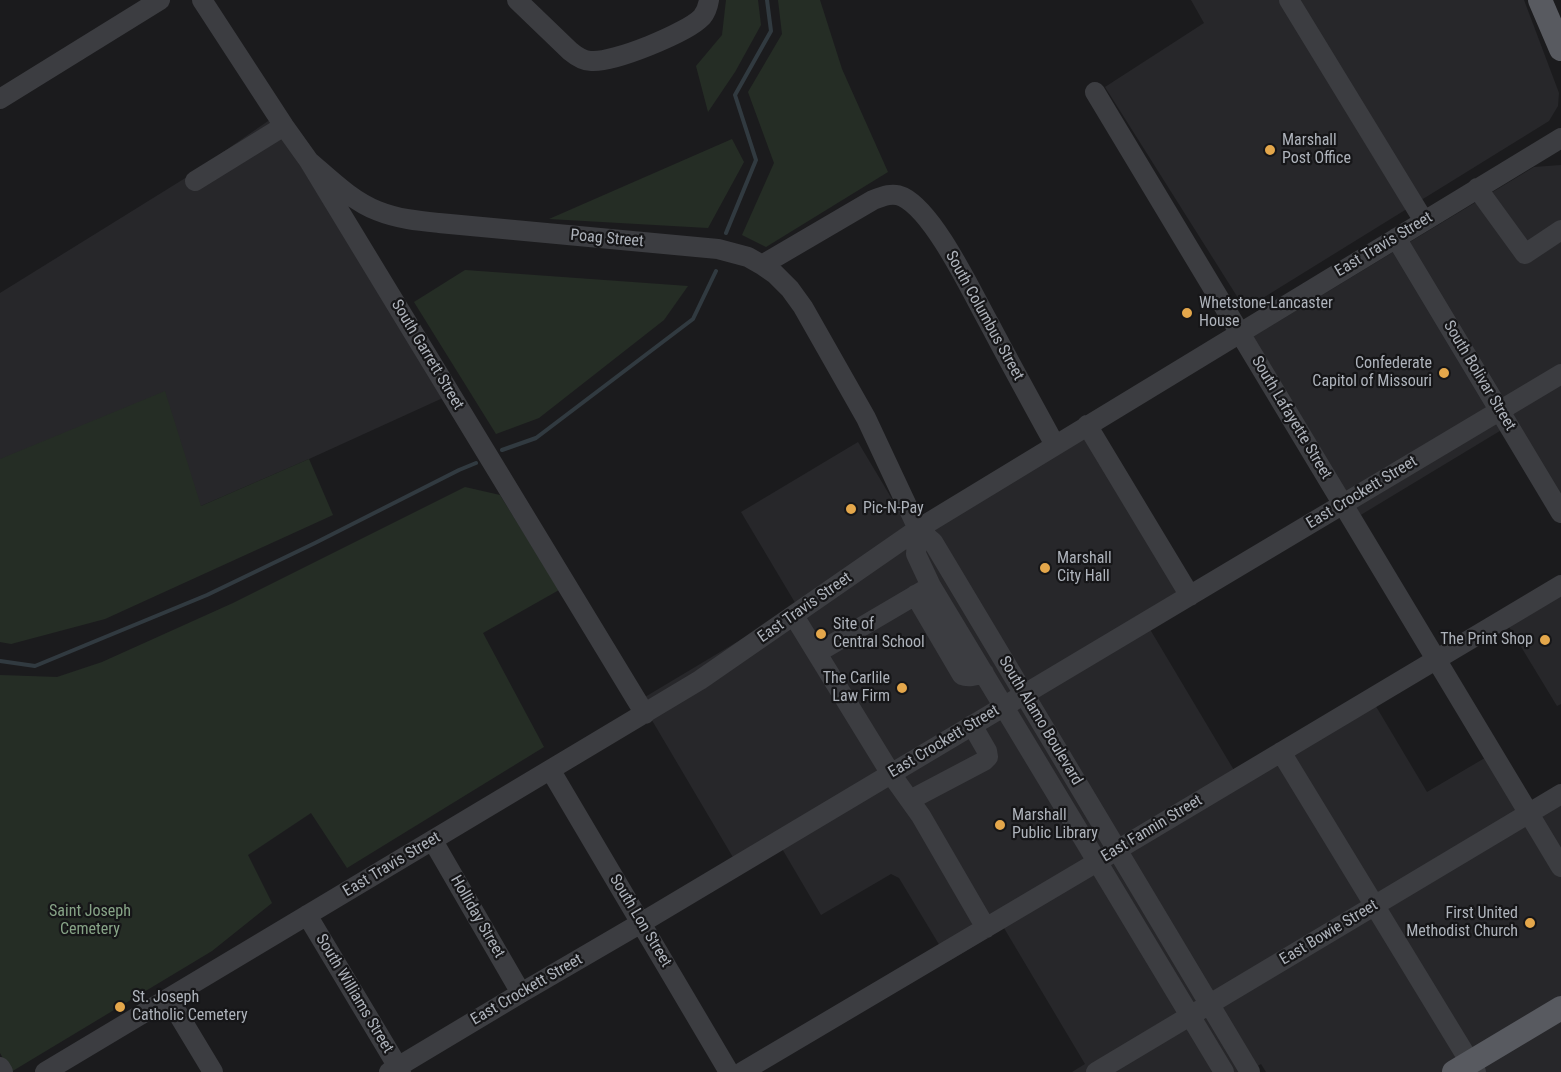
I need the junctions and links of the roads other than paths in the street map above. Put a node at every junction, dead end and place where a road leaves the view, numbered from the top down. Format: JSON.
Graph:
{"nodes":[{"id":1,"x":160,"y":0,"type":"edge"},
{"id":2,"x":202,"y":0,"type":"edge"},
{"id":3,"x":517,"y":0,"type":"edge"},
{"id":4,"x":709,"y":0,"type":"edge"},
{"id":5,"x":1289,"y":0,"type":"edge"},
{"id":6,"x":1540,"y":0,"type":"edge"},
{"id":7,"x":1561,"y":49,"type":"edge"},
{"id":8,"x":1095,"y":92,"type":"dead end"},
{"id":9,"x":0,"y":99,"type":"edge"},
{"id":10,"x":284,"y":126,"type":"junction"},
{"id":11,"x":1561,"y":138,"type":"edge"},
{"id":12,"x":309,"y":161,"type":"junction"},
{"id":13,"x":195,"y":181,"type":"dead end"},
{"id":14,"x":1478,"y":188,"type":"junction"},
{"id":15,"x":1424,"y":221,"type":"junction"},
{"id":16,"x":1561,"y":231,"type":"edge"},
{"id":17,"x":1396,"y":238,"type":"junction"},
{"id":18,"x":762,"y":265,"type":"junction"},
{"id":19,"x":1240,"y":333,"type":"junction"},
{"id":20,"x":1561,"y":374,"type":"edge"},
{"id":21,"x":1500,"y":411,"type":"junction"},
{"id":22,"x":1088,"y":425,"type":"junction"},
{"id":23,"x":1055,"y":445,"type":"junction"},
{"id":24,"x":1343,"y":504,"type":"junction"},
{"id":25,"x":1561,"y":513,"type":"edge"},
{"id":26,"x":918,"y":529,"type":"junction"},
{"id":27,"x":1561,"y":585,"type":"edge"},
{"id":28,"x":923,"y":590,"type":"junction"},
{"id":29,"x":1190,"y":596,"type":"junction"},
{"id":30,"x":794,"y":616,"type":"junction"},
{"id":31,"x":817,"y":653,"type":"junction"},
{"id":32,"x":1436,"y":659,"type":"junction"},
{"id":33,"x":1025,"y":694,"type":"junction"},
{"id":34,"x":1004,"y":706,"type":"junction"},
{"id":35,"x":645,"y":714,"type":"junction"},
{"id":36,"x":972,"y":725,"type":"junction"},
{"id":37,"x":1281,"y":752,"type":"junction"},
{"id":38,"x":551,"y":771,"type":"junction"},
{"id":39,"x":891,"y":774,"type":"junction"},
{"id":40,"x":1561,"y":794,"type":"edge"},
{"id":41,"x":910,"y":800,"type":"junction"},
{"id":42,"x":1529,"y":813,"type":"junction"},
{"id":43,"x":433,"y":841,"type":"junction"},
{"id":44,"x":1117,"y":850,"type":"junction"},
{"id":45,"x":1097,"y":862,"type":"junction"},
{"id":46,"x":1561,"y":867,"type":"edge"},
{"id":47,"x":1374,"y":906,"type":"junction"},
{"id":48,"x":307,"y":915,"type":"junction"},
{"id":49,"x":641,"y":923,"type":"junction"},
{"id":50,"x":986,"y":928,"type":"junction"},
{"id":51,"x":521,"y":993,"type":"junction"},
{"id":52,"x":169,"y":999,"type":"junction"},
{"id":53,"x":1209,"y":1005,"type":"junction"},
{"id":54,"x":1561,"y":1008,"type":"edge"},
{"id":55,"x":1190,"y":1016,"type":"junction"},
{"id":56,"x":0,"y":1067,"type":"edge"},
{"id":57,"x":1467,"y":1069,"type":"edge"},
{"id":58,"x":396,"y":1070,"type":"edge"},
{"id":59,"x":3,"y":1072,"type":"edge"},
{"id":60,"x":45,"y":1072,"type":"edge"},
{"id":61,"x":213,"y":1072,"type":"edge"},
{"id":62,"x":729,"y":1072,"type":"edge"},
{"id":63,"x":742,"y":1072,"type":"edge"},
{"id":64,"x":1096,"y":1072,"type":"edge"},
{"id":65,"x":1224,"y":1072,"type":"edge"},
{"id":66,"x":1250,"y":1072,"type":"edge"}],
"edges":[{"from":1,"to":9,"type":"street"},
{"from":2,"to":10,"type":"street","name":"South Garrett Street"},
{"from":3,"to":4,"type":"street"},
{"from":5,"to":15,"type":"street"},
{"from":6,"to":7,"type":"main road"},
{"from":8,"to":19,"type":"street","name":"South Lafayette Street"},
{"from":10,"to":12,"type":"street","name":"South Garrett Street"},
{"from":10,"to":13,"type":"street"},
{"from":11,"to":14,"type":"street","name":"East Travis Street"},
{"from":12,"to":18,"type":"street","name":"Poag Street"},
{"from":12,"to":35,"type":"street","name":"South Garrett Street"},
{"from":14,"to":15,"type":"street","name":"East Travis Street"},
{"from":14,"to":16,"type":"street"},
{"from":15,"to":17,"type":"street","name":"East Travis Street"},
{"from":17,"to":19,"type":"street","name":"East Travis Street"},
{"from":17,"to":21,"type":"street","name":"South Bolivar Street"},
{"from":18,"to":23,"type":"street","name":"South Columbus Street"},
{"from":18,"to":26,"type":"street","name":"South Alamo Boulevard"},
{"from":19,"to":22,"type":"street","name":"East Travis Street"},
{"from":19,"to":24,"type":"street","name":"South Lafayette Street"},
{"from":20,"to":21,"type":"street","name":"East Crockett Street"},
{"from":21,"to":24,"type":"street","name":"East Crockett Street"},
{"from":21,"to":25,"type":"street","name":"South Bolivar Street"},
{"from":22,"to":23,"type":"street","name":"East Travis Street"},
{"from":22,"to":29,"type":"street"},
{"from":23,"to":26,"type":"street","name":"East Travis Street"},
{"from":24,"to":29,"type":"street","name":"East Crockett Street"},
{"from":24,"to":32,"type":"street","name":"South Lafayette Street"},
{"from":26,"to":28,"type":"street","name":"South Alamo Boulevard"},
{"from":26,"to":30,"type":"street","name":"East Travis Street"},
{"from":26,"to":33,"type":"street","name":"South Alamo Boulevard"},
{"from":27,"to":32,"type":"street","name":"East Fannin Street"},
{"from":28,"to":31,"type":"street"},
{"from":28,"to":34,"type":"street","name":"South Alamo Boulevard"},
{"from":29,"to":33,"type":"street","name":"East Crockett Street"},
{"from":30,"to":31,"type":"street"},
{"from":30,"to":35,"type":"street","name":"East Travis Street"},
{"from":31,"to":39,"type":"street"},
{"from":32,"to":37,"type":"street","name":"East Fannin Street"},
{"from":32,"to":42,"type":"street","name":"South Lafayette Street"},
{"from":33,"to":34,"type":"street","name":"East Crockett Street"},
{"from":33,"to":44,"type":"street","name":"South Alamo Boulevard"},
{"from":34,"to":36,"type":"street","name":"East Crockett Street"},
{"from":34,"to":45,"type":"street","name":"South Alamo Boulevard"},
{"from":35,"to":38,"type":"street","name":"East Travis Street"},
{"from":36,"to":39,"type":"street","name":"East Crockett Street"},
{"from":36,"to":41,"type":"street"},
{"from":37,"to":44,"type":"street","name":"East Fannin Street"},
{"from":37,"to":47,"type":"street"},
{"from":38,"to":43,"type":"street","name":"East Travis Street"},
{"from":38,"to":49,"type":"street","name":"South Lon Street"},
{"from":39,"to":41,"type":"street"},
{"from":39,"to":49,"type":"street","name":"East Crockett Street"},
{"from":40,"to":42,"type":"street","name":"East Bowie Street"},
{"from":41,"to":50,"type":"street"},
{"from":42,"to":46,"type":"street","name":"South Lafayette Street"},
{"from":42,"to":47,"type":"street","name":"East Bowie Street"},
{"from":43,"to":48,"type":"street","name":"East Travis Street"},
{"from":43,"to":51,"type":"street","name":"Holliday Street"},
{"from":44,"to":45,"type":"street","name":"East Fannin Street"},
{"from":44,"to":53,"type":"street","name":"South Alamo Boulevard"},
{"from":45,"to":50,"type":"street","name":"East Fannin Street"},
{"from":45,"to":55,"type":"street","name":"South Alamo Boulevard"},
{"from":47,"to":53,"type":"street","name":"East Bowie Street"},
{"from":47,"to":57,"type":"street"},
{"from":48,"to":52,"type":"street","name":"East Travis Street"},
{"from":48,"to":58,"type":"street","name":"South Williams Street"},
{"from":49,"to":51,"type":"street","name":"East Crockett Street"},
{"from":49,"to":62,"type":"street","name":"South Lon Street"},
{"from":50,"to":63,"type":"street","name":"East Fannin Street"},
{"from":51,"to":58,"type":"street","name":"East Crockett Street"},
{"from":52,"to":60,"type":"street","name":"East Travis Street"},
{"from":52,"to":61,"type":"street"},
{"from":53,"to":55,"type":"street","name":"East Bowie Street"},
{"from":53,"to":66,"type":"street","name":"South Alamo Boulevard"},
{"from":54,"to":57,"type":"main road"},
{"from":55,"to":64,"type":"street","name":"East Bowie Street"},
{"from":55,"to":65,"type":"street","name":"South Alamo Boulevard"},
{"from":56,"to":59,"type":"street"}]}
